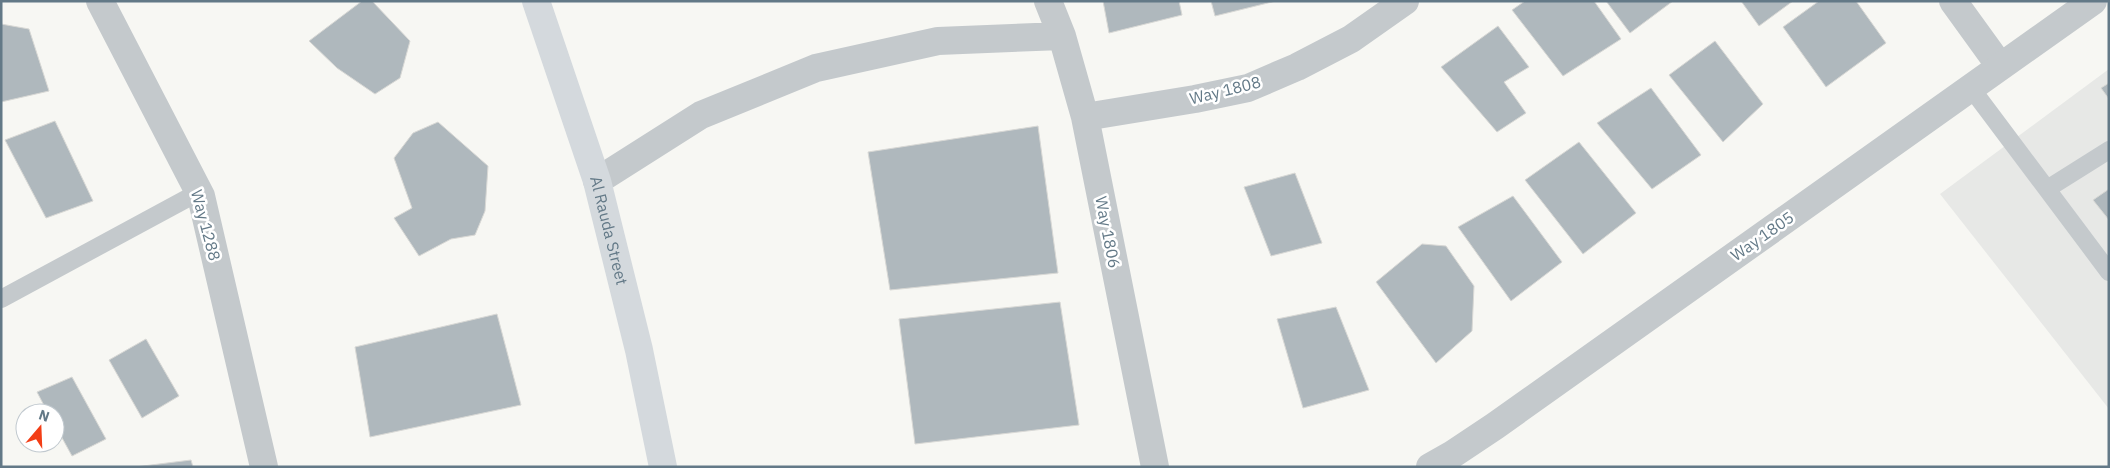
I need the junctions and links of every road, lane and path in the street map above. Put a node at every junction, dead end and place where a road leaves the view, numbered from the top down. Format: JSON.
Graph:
{"nodes":[{"id":1,"x":100,"y":1,"type":"edge"},
{"id":2,"x":536,"y":1,"type":"edge"},
{"id":3,"x":1048,"y":1,"type":"edge"},
{"id":4,"x":1404,"y":1,"type":"edge"},
{"id":5,"x":1953,"y":1,"type":"edge"},
{"id":6,"x":2092,"y":1,"type":"edge"},
{"id":7,"x":1062,"y":36,"type":"junction"},
{"id":8,"x":2000,"y":66,"type":"junction"},
{"id":9,"x":1971,"y":88,"type":"junction"},
{"id":10,"x":1085,"y":117,"type":"junction"},
{"id":11,"x":2109,"y":150,"type":"edge"},
{"id":12,"x":597,"y":181,"type":"junction"},
{"id":13,"x":2047,"y":189,"type":"junction"},
{"id":14,"x":200,"y":192,"type":"junction"},
{"id":15,"x":2109,"y":272,"type":"edge"},
{"id":16,"x":1,"y":299,"type":"edge"},
{"id":17,"x":264,"y":467,"type":"edge"},
{"id":18,"x":663,"y":467,"type":"edge"},
{"id":19,"x":1155,"y":467,"type":"edge"},
{"id":20,"x":1430,"y":467,"type":"edge"}],
"edges":[{"from":1,"to":14,"type":"street","name":"Way 1288"},
{"from":2,"to":12,"type":"main road","name":"Al Rauda Street"},
{"from":3,"to":7,"type":"street","name":"Way 1806"},
{"from":4,"to":10,"type":"street","name":"Way 1808"},
{"from":5,"to":8,"type":"street"},
{"from":6,"to":8,"type":"street","name":"Way 1805"},
{"from":7,"to":10,"type":"street","name":"Way 1806"},
{"from":7,"to":12,"type":"street"},
{"from":8,"to":9,"type":"street","name":"Way 1805"},
{"from":9,"to":13,"type":"lane"},
{"from":9,"to":20,"type":"street","name":"Way 1805"},
{"from":10,"to":19,"type":"street","name":"Way 1806"},
{"from":11,"to":13,"type":"lane"},
{"from":12,"to":18,"type":"main road","name":"Al Rauda Street"},
{"from":13,"to":15,"type":"lane"},
{"from":14,"to":16,"type":"lane"},
{"from":14,"to":17,"type":"street","name":"Way 1288"}]}
